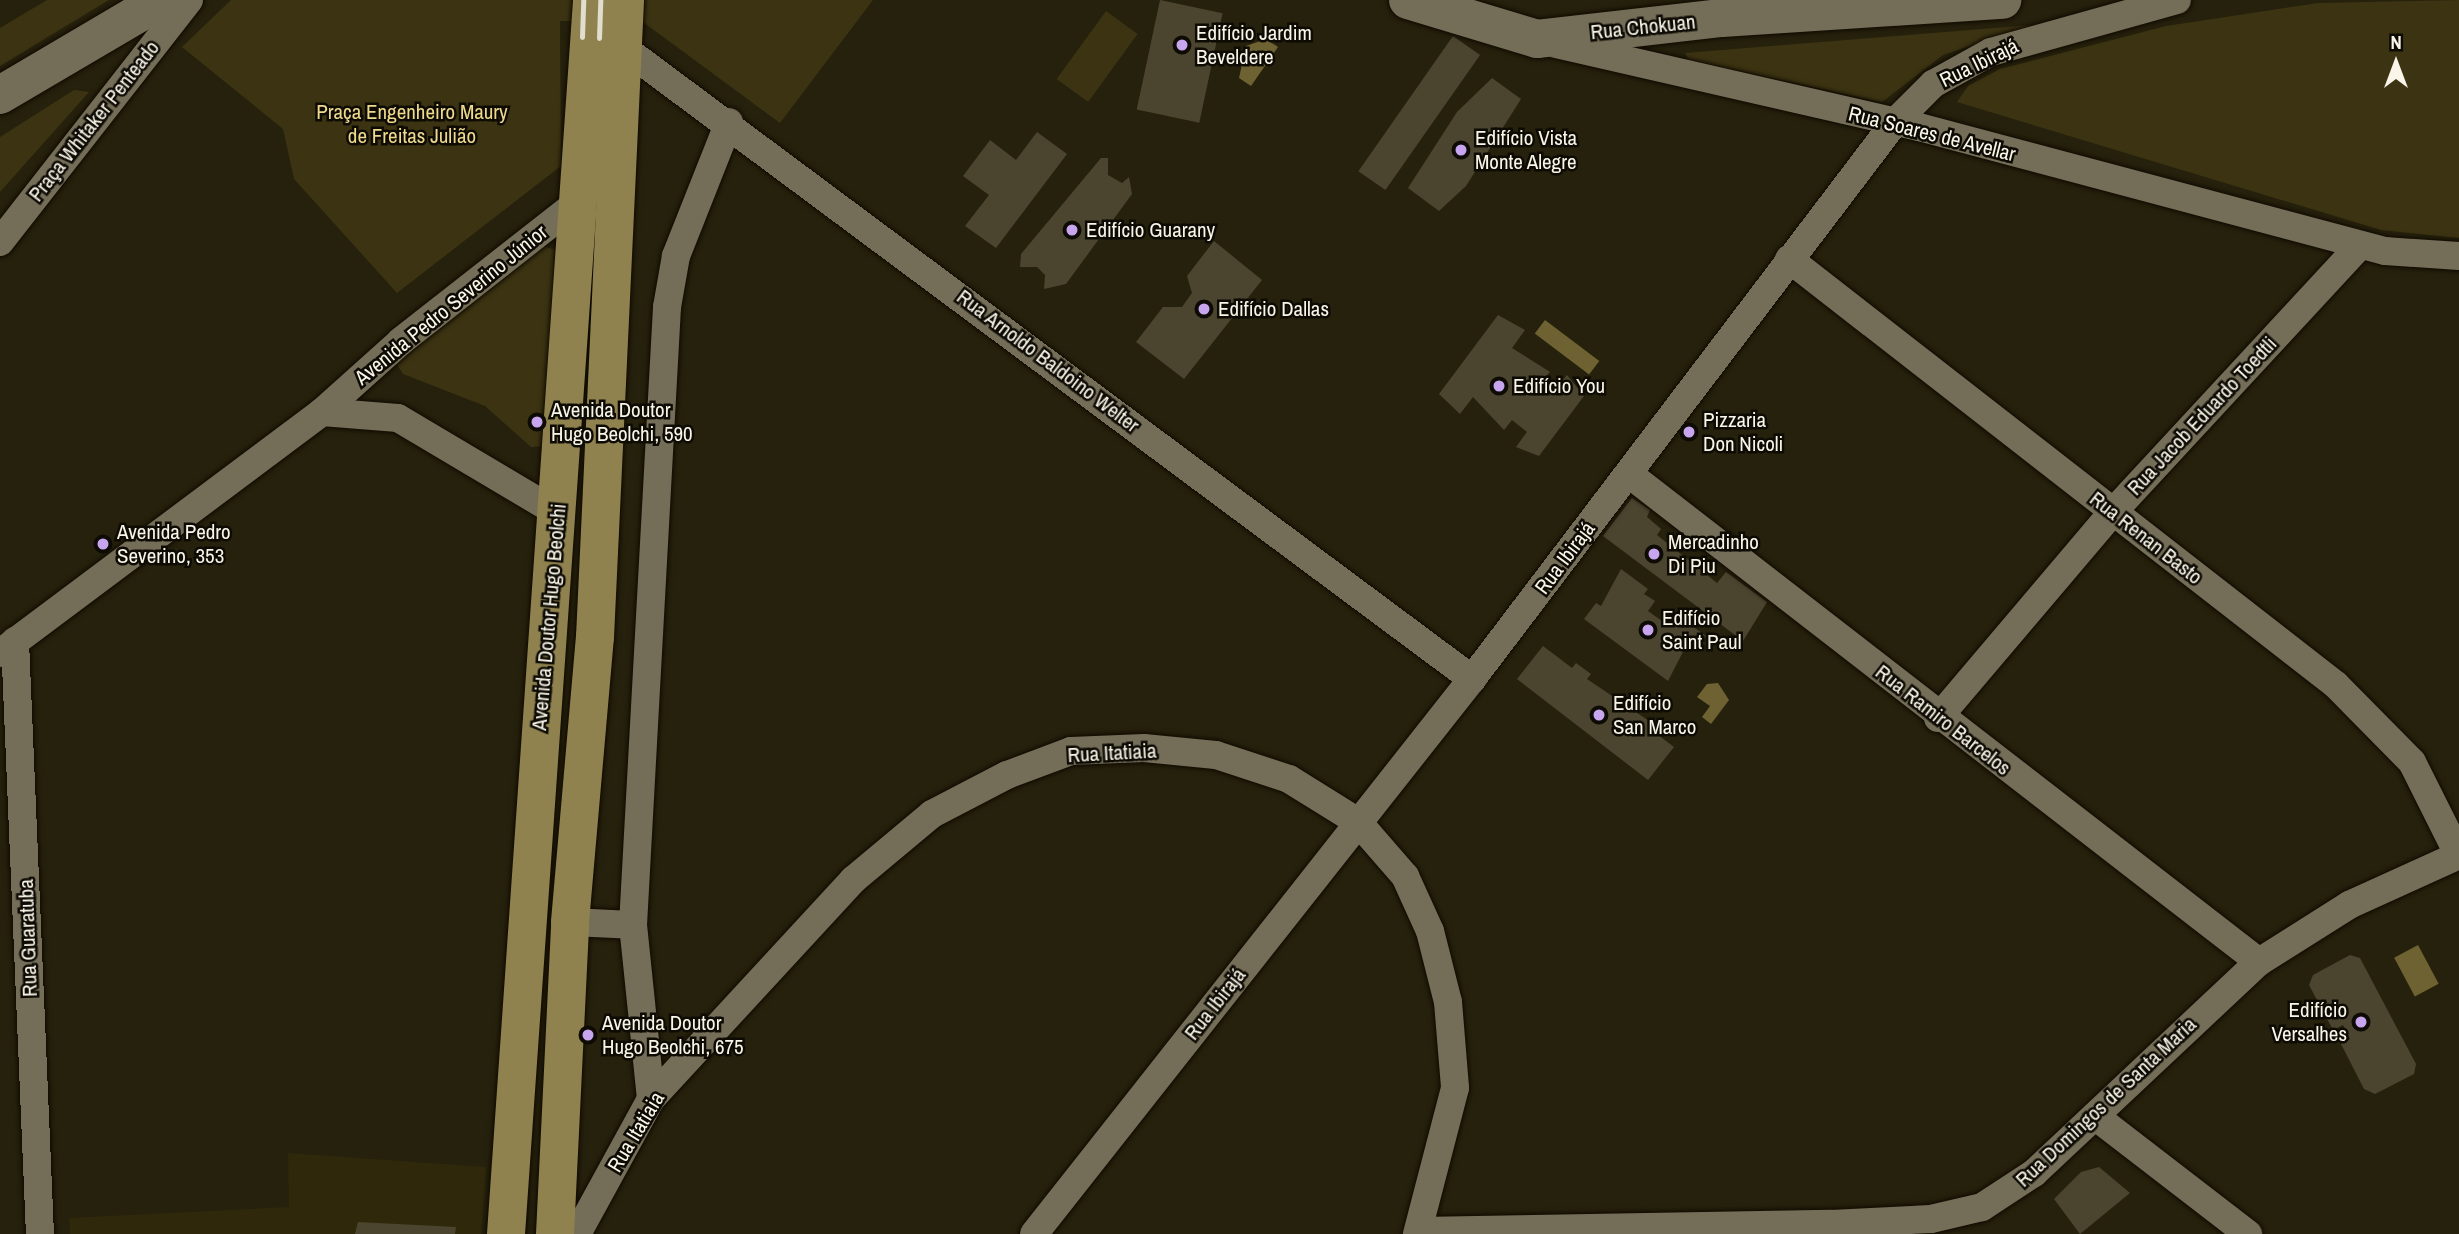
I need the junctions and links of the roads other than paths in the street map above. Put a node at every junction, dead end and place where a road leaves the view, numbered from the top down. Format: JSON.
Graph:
{"nodes":[{"id":1,"x":161,"y":0,"type":"edge"},
{"id":2,"x":188,"y":0,"type":"edge"},
{"id":3,"x":1408,"y":0,"type":"edge"},
{"id":4,"x":2002,"y":0,"type":"edge"},
{"id":5,"x":2177,"y":0,"type":"edge"},
{"id":6,"x":610,"y":19,"type":"edge"},
{"id":7,"x":1536,"y":39,"type":"junction"},
{"id":8,"x":0,"y":95,"type":"edge"},
{"id":9,"x":729,"y":122,"type":"junction"},
{"id":10,"x":1895,"y":122,"type":"junction"},
{"id":11,"x":581,"y":200,"type":"junction"},
{"id":12,"x":0,"y":242,"type":"edge"},
{"id":13,"x":2360,"y":245,"type":"junction"},
{"id":14,"x":2459,"y":256,"type":"edge"},
{"id":15,"x":1789,"y":259,"type":"junction"},
{"id":16,"x":322,"y":412,"type":"junction"},
{"id":17,"x":1629,"y":474,"type":"junction"},
{"id":18,"x":2113,"y":512,"type":"junction"},
{"id":19,"x":558,"y":513,"type":"junction"},
{"id":20,"x":8,"y":647,"type":"edge"},
{"id":21,"x":1472,"y":679,"type":"junction"},
{"id":22,"x":587,"y":707,"type":"junction"},
{"id":23,"x":1938,"y":718,"type":"junction"},
{"id":24,"x":1358,"y":822,"type":"junction"},
{"id":25,"x":2459,"y":855,"type":"edge"},
{"id":26,"x":570,"y":922,"type":"junction"},
{"id":27,"x":633,"y":925,"type":"junction"},
{"id":28,"x":2259,"y":962,"type":"junction"},
{"id":29,"x":651,"y":1099,"type":"junction"},
{"id":30,"x":2096,"y":1116,"type":"junction"},
{"id":31,"x":577,"y":1230,"type":"edge"},
{"id":32,"x":1418,"y":1233,"type":"edge"},
{"id":33,"x":40,"y":1234,"type":"edge"},
{"id":34,"x":506,"y":1234,"type":"edge"},
{"id":35,"x":1034,"y":1234,"type":"edge"},
{"id":36,"x":2248,"y":1234,"type":"edge"}],
"edges":[{"from":1,"to":8,"type":"street"},
{"from":2,"to":12,"type":"street","name":"Praça Whitaker Penteado"},
{"from":3,"to":7,"type":"street","name":"Rua Soares de Avellar"},
{"from":4,"to":7,"type":"street","name":"Rua Chokuan"},
{"from":5,"to":10,"type":"street","name":"Rua Ibirajá"},
{"from":6,"to":9,"type":"street","name":"Rua Arnoldo Baldoino Welter"},
{"from":6,"to":11,"type":"main road","name":"Avenida Doutor Hugo Beolchi"},
{"from":6,"to":22,"type":"main road","name":"Avenida Doutor Hugo Beolchi"},
{"from":7,"to":10,"type":"street","name":"Rua Soares de Avellar"},
{"from":9,"to":21,"type":"street","name":"Rua Arnoldo Baldoino Welter"},
{"from":9,"to":27,"type":"street"},
{"from":10,"to":13,"type":"street","name":"Rua Soares de Avellar"},
{"from":10,"to":15,"type":"street","name":"Rua Ibirajá"},
{"from":11,"to":16,"type":"street","name":"Avenida Pedro Severino Júnior"},
{"from":11,"to":19,"type":"main road","name":"Avenida Doutor Hugo Beolchi"},
{"from":13,"to":14,"type":"street","name":"Rua Soares de Avellar"},
{"from":13,"to":18,"type":"street","name":"Rua Jacob Eduardo Toedtli"},
{"from":15,"to":17,"type":"street","name":"Rua Ibirajá"},
{"from":15,"to":18,"type":"street","name":"Rua Renan Basto"},
{"from":16,"to":19,"type":"street","name":"Avenida Pedro Severino Júnior"},
{"from":16,"to":20,"type":"street","name":"Avenida Pedro Severino Júnior"},
{"from":17,"to":21,"type":"street","name":"Rua Ibirajá"},
{"from":17,"to":23,"type":"street","name":"Rua Ramiro Barcelos"},
{"from":18,"to":23,"type":"street","name":"Rua Jacob Eduardo Toedtli"},
{"from":18,"to":25,"type":"street","name":"Rua Renan Basto"},
{"from":19,"to":22,"type":"main road"},
{"from":19,"to":34,"type":"main road","name":"Avenida Doutor Hugo Beolchi"},
{"from":20,"to":33,"type":"street","name":"Rua Guaratuba"},
{"from":21,"to":24,"type":"street","name":"Rua Ibirajá"},
{"from":22,"to":26,"type":"main road","name":"Avenida Doutor Hugo Beolchi"},
{"from":23,"to":28,"type":"street","name":"Rua Ramiro Barcelos"},
{"from":24,"to":29,"type":"street","name":"Rua Itatiaia"},
{"from":24,"to":32,"type":"street","name":"Rua Itatiaia"},
{"from":24,"to":35,"type":"street","name":"Rua Ibirajá"},
{"from":25,"to":28,"type":"street","name":"Rua Domingos de Santa Maria"},
{"from":26,"to":27,"type":"street"},
{"from":26,"to":31,"type":"main road","name":"Avenida Doutor Hugo Beolchi"},
{"from":27,"to":29,"type":"street"},
{"from":28,"to":30,"type":"street","name":"Rua Domingos de Santa Maria"},
{"from":29,"to":31,"type":"street","name":"Rua Itatiaia"},
{"from":30,"to":32,"type":"street","name":"Rua Domingos de Santa Maria"},
{"from":30,"to":36,"type":"street"}]}
